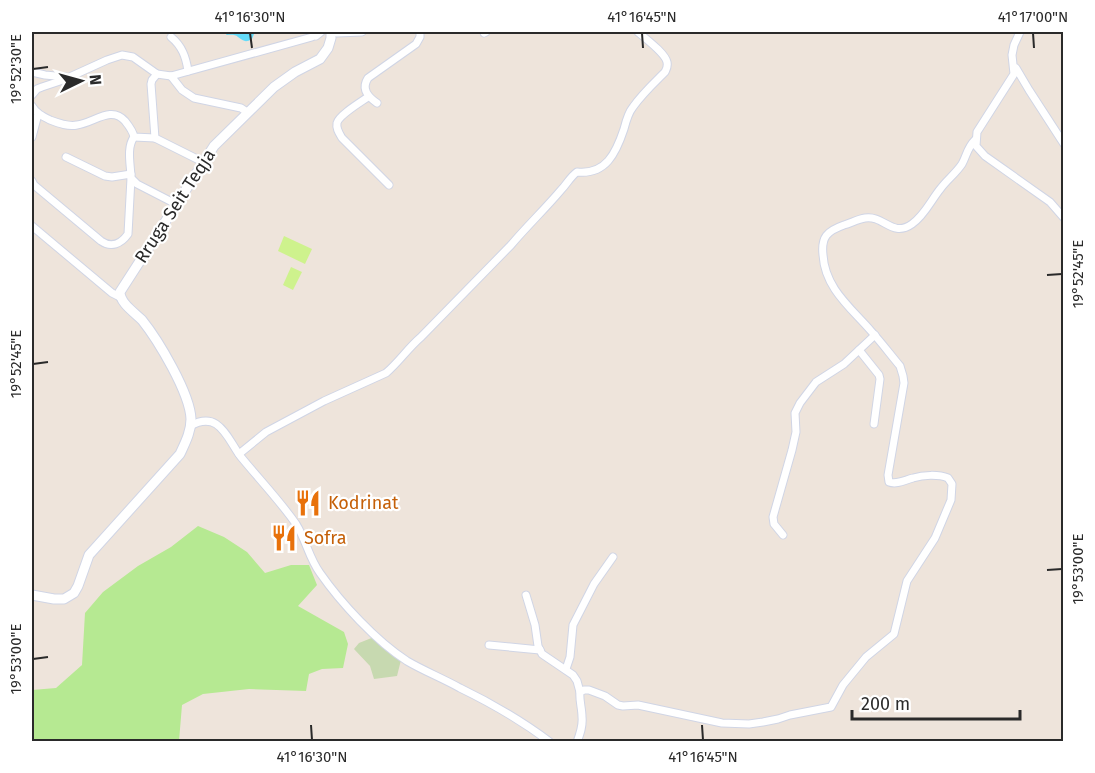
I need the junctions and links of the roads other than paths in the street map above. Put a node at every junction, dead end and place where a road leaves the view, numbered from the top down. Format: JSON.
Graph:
{"nodes":[{"id":1,"x":332,"y":32,"type":"edge"},
{"id":2,"x":362,"y":32,"type":"edge"},
{"id":3,"x":420,"y":32,"type":"edge"},
{"id":4,"x":638,"y":32,"type":"edge"},
{"id":5,"x":1020,"y":32,"type":"edge"},
{"id":6,"x":316,"y":35,"type":"edge"},
{"id":7,"x":171,"y":37,"type":"dead end"},
{"id":8,"x":1014,"y":66,"type":"junction"},
{"id":9,"x":188,"y":71,"type":"junction"},
{"id":10,"x":32,"y":72,"type":"edge"},
{"id":11,"x":157,"y":74,"type":"junction"},
{"id":12,"x":171,"y":76,"type":"junction"},
{"id":13,"x":69,"y":78,"type":"junction"},
{"id":14,"x":32,"y":94,"type":"edge"},
{"id":15,"x":369,"y":97,"type":"junction"},
{"id":16,"x":377,"y":103,"type":"dead end"},
{"id":17,"x":32,"y":106,"type":"edge"},
{"id":18,"x":247,"y":112,"type":"junction"},
{"id":19,"x":38,"y":114,"type":"junction"},
{"id":20,"x":32,"y":137,"type":"edge"},
{"id":21,"x":134,"y":138,"type":"junction"},
{"id":22,"x":156,"y":138,"type":"junction"},
{"id":23,"x":975,"y":140,"type":"junction"},
{"id":24,"x":1064,"y":144,"type":"edge"},
{"id":25,"x":66,"y":157,"type":"dead end"},
{"id":26,"x":203,"y":162,"type":"junction"},
{"id":27,"x":131,"y":176,"type":"junction"},
{"id":28,"x":32,"y":181,"type":"edge"},
{"id":29,"x":389,"y":185,"type":"dead end"},
{"id":30,"x":172,"y":202,"type":"dead end"},
{"id":31,"x":1064,"y":218,"type":"edge"},
{"id":32,"x":32,"y":226,"type":"edge"},
{"id":33,"x":120,"y":297,"type":"junction"},
{"id":34,"x":875,"y":335,"type":"junction"},
{"id":35,"x":859,"y":350,"type":"junction"},
{"id":36,"x":874,"y":424,"type":"dead end"},
{"id":37,"x":190,"y":426,"type":"junction"},
{"id":38,"x":239,"y":454,"type":"junction"},
{"id":39,"x":783,"y":535,"type":"dead end"},
{"id":40,"x":613,"y":557,"type":"dead end"},
{"id":41,"x":32,"y":595,"type":"edge"},
{"id":42,"x":526,"y":595,"type":"dead end"},
{"id":43,"x":489,"y":645,"type":"dead end"},
{"id":44,"x":540,"y":650,"type":"junction"},
{"id":45,"x":566,"y":669,"type":"junction"},
{"id":46,"x":580,"y":692,"type":"junction"},
{"id":47,"x":550,"y":741,"type":"edge"},
{"id":48,"x":577,"y":741,"type":"edge"}],
"edges":[{"from":1,"to":2,"type":"street"},
{"from":1,"to":18,"type":"main road","name":"Rruga Seit Teqja"},
{"from":3,"to":15,"type":"street"},
{"from":4,"to":38,"type":"street"},
{"from":5,"to":8,"type":"street"},
{"from":6,"to":9,"type":"street"},
{"from":7,"to":9,"type":"street"},
{"from":8,"to":23,"type":"street"},
{"from":8,"to":24,"type":"street"},
{"from":9,"to":12,"type":"street"},
{"from":10,"to":13,"type":"street"},
{"from":11,"to":12,"type":"street"},
{"from":11,"to":13,"type":"street"},
{"from":11,"to":22,"type":"street"},
{"from":12,"to":18,"type":"street"},
{"from":13,"to":14,"type":"street"},
{"from":15,"to":16,"type":"street"},
{"from":15,"to":29,"type":"street"},
{"from":17,"to":19,"type":"street"},
{"from":18,"to":26,"type":"main road","name":"Rruga Seit Teqja"},
{"from":19,"to":20,"type":"street"},
{"from":19,"to":21,"type":"street"},
{"from":21,"to":22,"type":"street"},
{"from":21,"to":27,"type":"street"},
{"from":22,"to":26,"type":"street"},
{"from":23,"to":31,"type":"street"},
{"from":23,"to":34,"type":"street"},
{"from":25,"to":27,"type":"street"},
{"from":26,"to":33,"type":"main road","name":"Rruga Seit Teqja"},
{"from":27,"to":28,"type":"street"},
{"from":27,"to":30,"type":"street"},
{"from":32,"to":33,"type":"street"},
{"from":33,"to":37,"type":"main road"},
{"from":34,"to":35,"type":"street"},
{"from":34,"to":46,"type":"street"},
{"from":35,"to":36,"type":"street"},
{"from":35,"to":39,"type":"street"},
{"from":37,"to":38,"type":"street"},
{"from":37,"to":41,"type":"main road"},
{"from":38,"to":47,"type":"street"},
{"from":40,"to":45,"type":"street"},
{"from":42,"to":44,"type":"street"},
{"from":43,"to":44,"type":"street"},
{"from":44,"to":45,"type":"street"},
{"from":45,"to":46,"type":"street"},
{"from":46,"to":48,"type":"street"}]}
